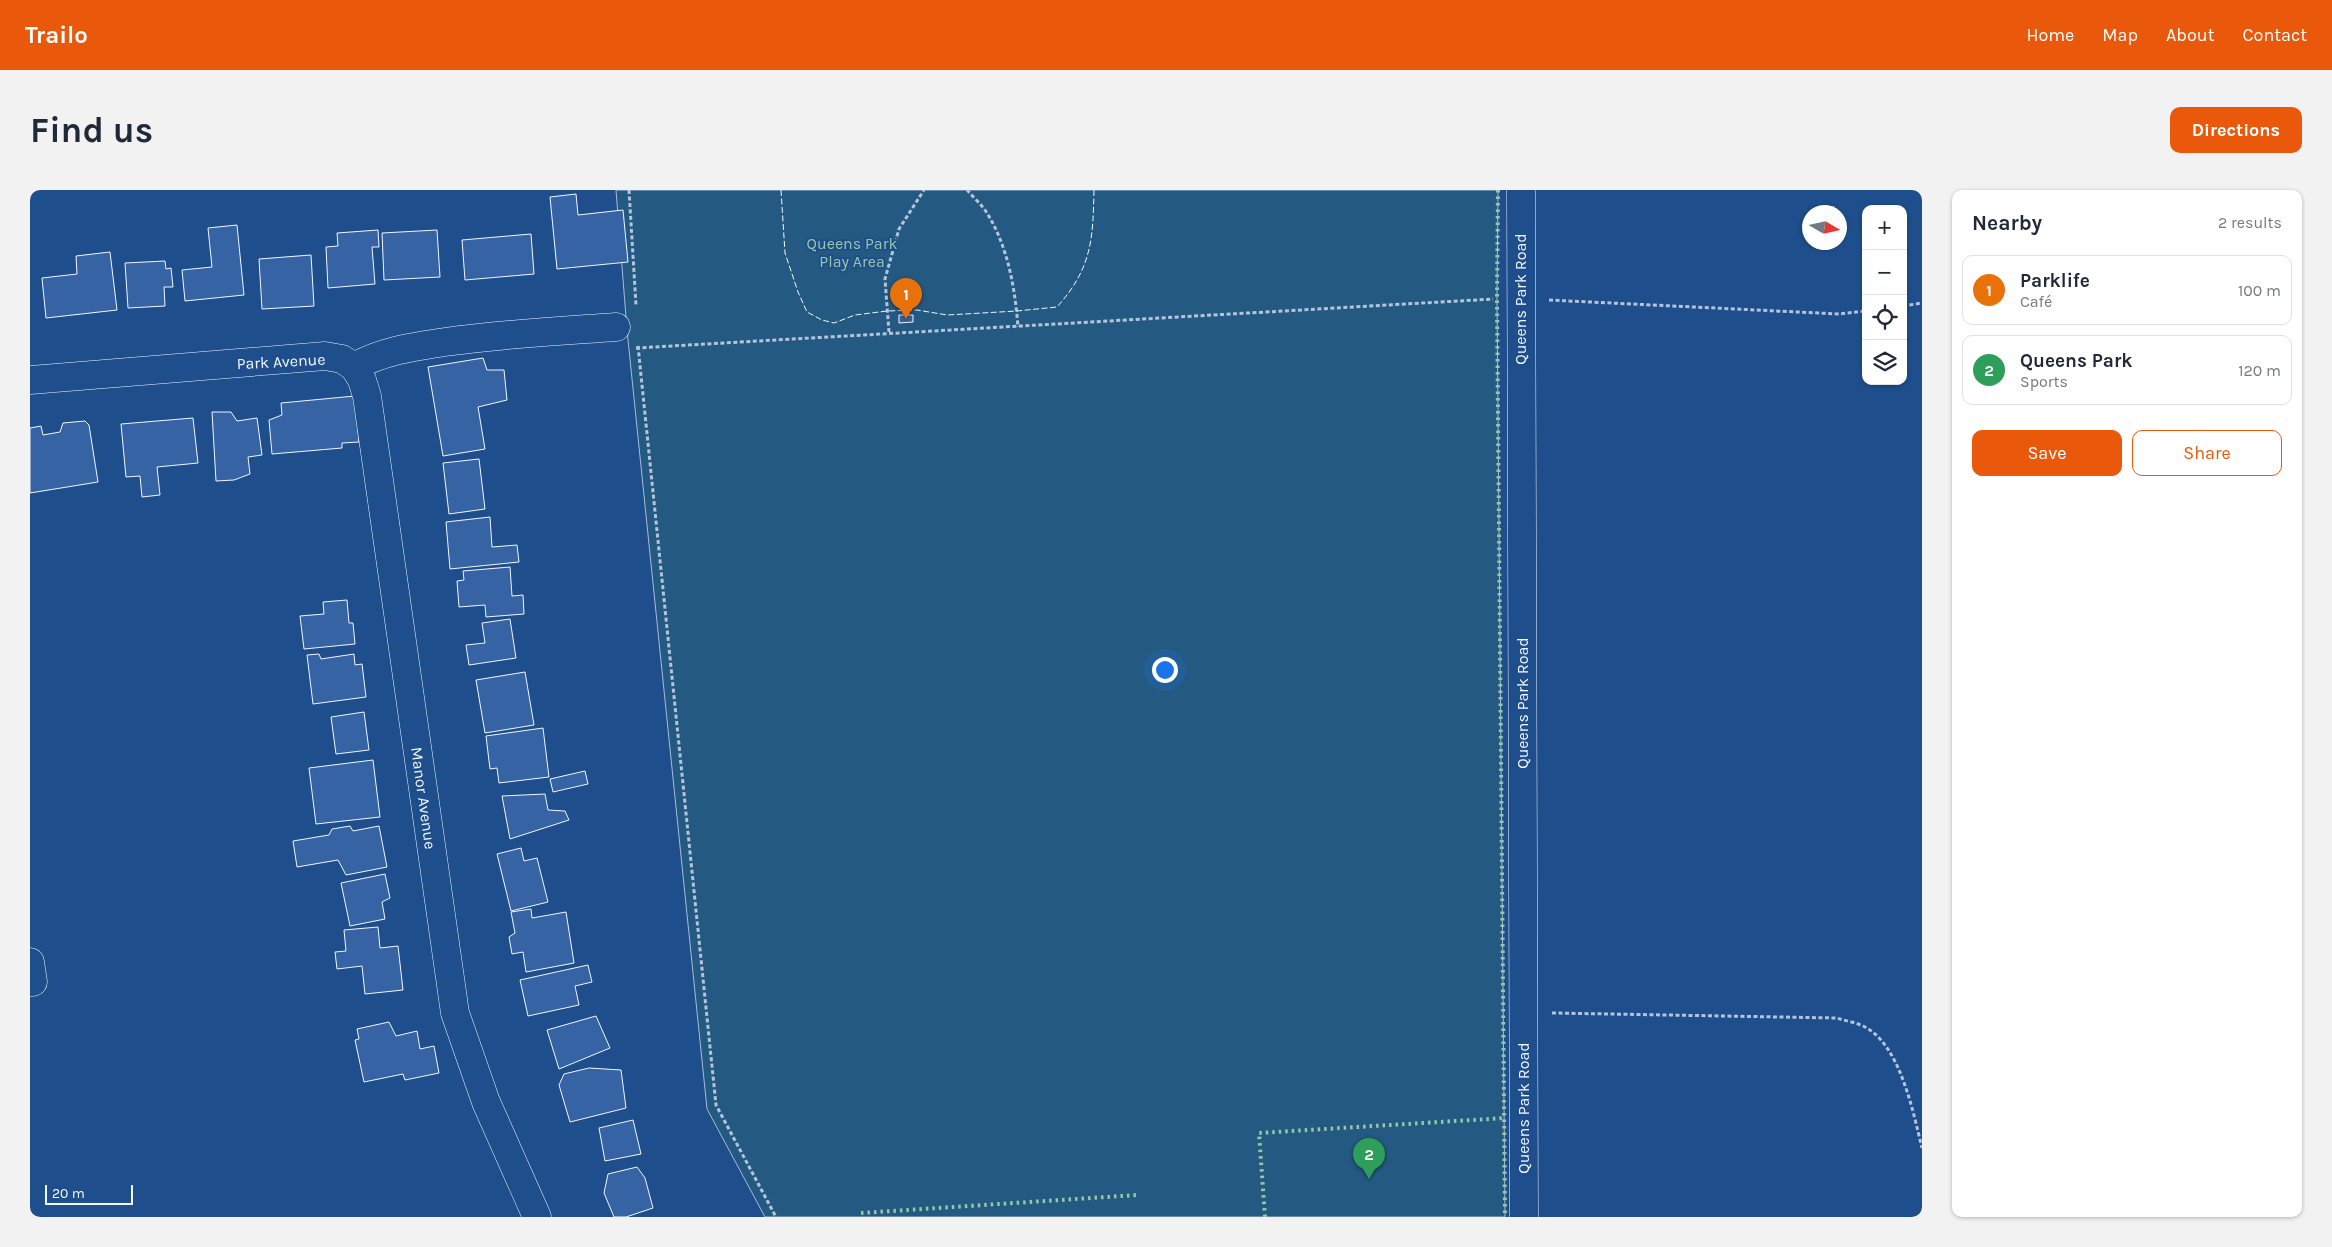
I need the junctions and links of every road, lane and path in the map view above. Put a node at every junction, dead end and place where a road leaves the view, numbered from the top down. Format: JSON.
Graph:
{"nodes":[{"id":1,"x":629,"y":190,"type":"edge"},
{"id":2,"x":924,"y":190,"type":"edge"},
{"id":3,"x":967,"y":190,"type":"edge"},
{"id":4,"x":1521,"y":190,"type":"edge"},
{"id":5,"x":1520,"y":299,"type":"junction"},
{"id":6,"x":1922,"y":303,"type":"edge"},
{"id":7,"x":1907,"y":305,"type":"edge"},
{"id":8,"x":636,"y":308,"type":"dead end"},
{"id":9,"x":1862,"y":311,"type":"edge"},
{"id":10,"x":1018,"y":327,"type":"junction"},
{"id":11,"x":627,"y":332,"type":"junction"},
{"id":12,"x":889,"y":332,"type":"junction"},
{"id":13,"x":638,"y":348,"type":"junction"},
{"id":14,"x":354,"y":367,"type":"junction"},
{"id":15,"x":30,"y":380,"type":"edge"},
{"id":16,"x":30,"y":962,"type":"edge"},
{"id":17,"x":30,"y":982,"type":"edge"},
{"id":18,"x":1523,"y":1013,"type":"junction"},
{"id":19,"x":1922,"y":1148,"type":"edge"},
{"id":20,"x":537,"y":1217,"type":"edge"},
{"id":21,"x":776,"y":1217,"type":"edge"},
{"id":22,"x":1524,"y":1217,"type":"edge"}],
"edges":[{"from":1,"to":8,"type":"path"},
{"from":2,"to":12,"type":"path"},
{"from":3,"to":10,"type":"path"},
{"from":4,"to":5,"type":"street","name":"Queens Park Road"},
{"from":5,"to":9,"type":"path"},
{"from":5,"to":10,"type":"path"},
{"from":5,"to":18,"type":"street","name":"Queens Park Road"},
{"from":6,"to":7,"type":"path"},
{"from":10,"to":12,"type":"path"},
{"from":11,"to":13,"type":"path"},
{"from":11,"to":13,"type":"path"},
{"from":11,"to":14,"type":"street"},
{"from":12,"to":13,"type":"path"},
{"from":13,"to":21,"type":"path"},
{"from":14,"to":15,"type":"street","name":"Park Avenue"},
{"from":14,"to":20,"type":"street","name":"Manor Avenue"},
{"from":16,"to":17,"type":"street"},
{"from":18,"to":19,"type":"path"},
{"from":18,"to":22,"type":"street","name":"Queens Park Road"}]}
